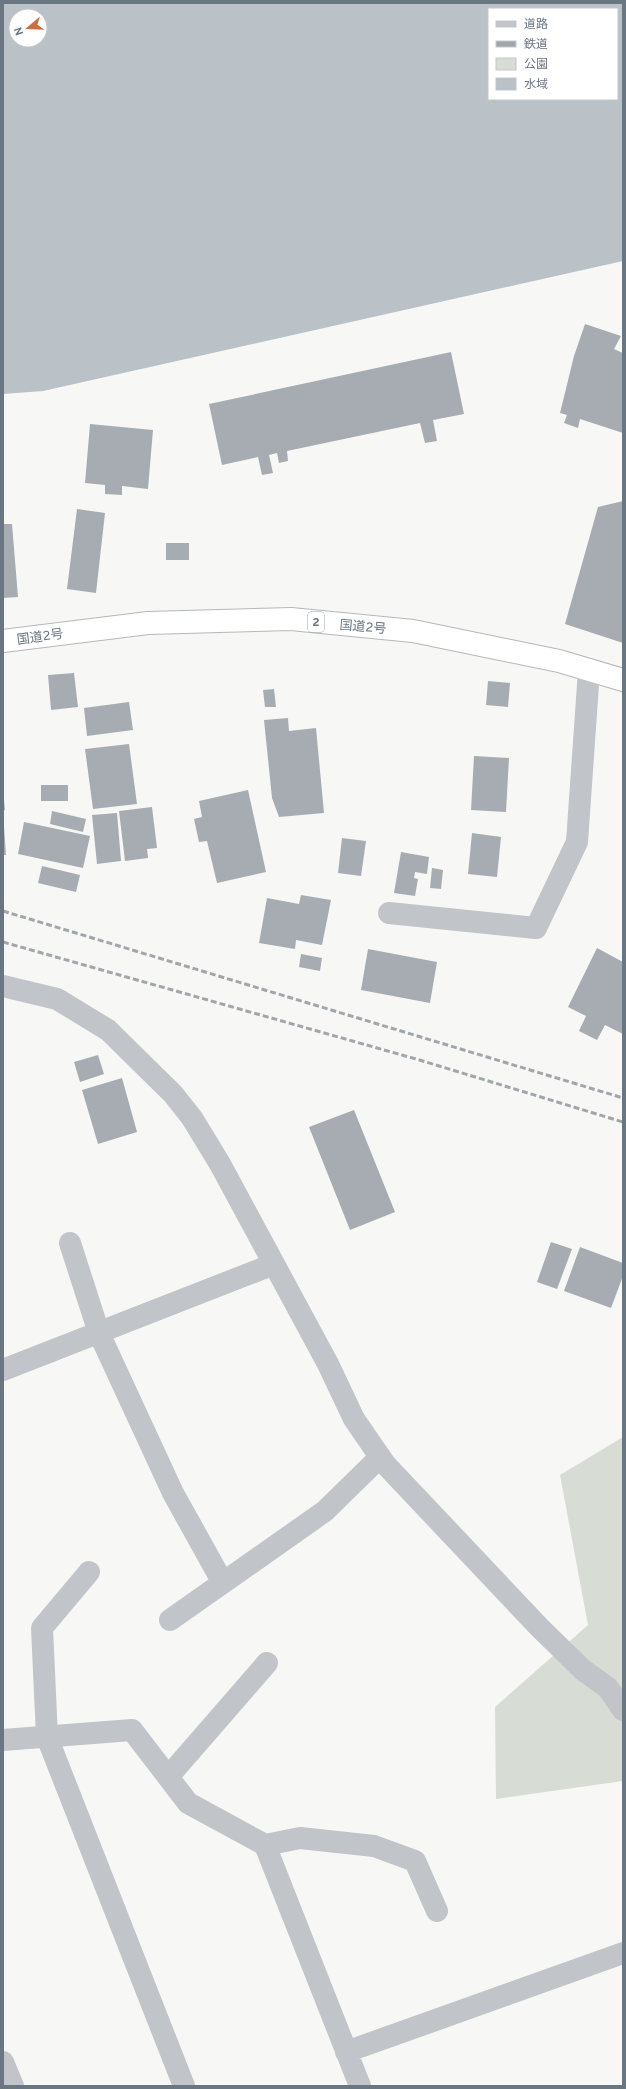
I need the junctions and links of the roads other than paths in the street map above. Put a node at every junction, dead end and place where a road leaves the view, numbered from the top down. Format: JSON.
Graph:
{"nodes":[{"id":1,"x":3,"y":641,"type":"edge"},
{"id":2,"x":589,"y":670,"type":"junction"},
{"id":3,"x":623,"y":680,"type":"edge"},
{"id":4,"x":389,"y":913,"type":"dead end"},
{"id":5,"x":3,"y":986,"type":"edge"},
{"id":6,"x":70,"y":1242,"type":"dead end"},
{"id":7,"x":274,"y":1264,"type":"junction"},
{"id":8,"x":99,"y":1333,"type":"junction"},
{"id":9,"x":3,"y":1370,"type":"edge"},
{"id":10,"x":380,"y":1456,"type":"junction"},
{"id":11,"x":89,"y":1572,"type":"dead end"},
{"id":12,"x":223,"y":1582,"type":"junction"},
{"id":13,"x":170,"y":1620,"type":"dead end"},
{"id":14,"x":267,"y":1663,"type":"dead end"},
{"id":15,"x":623,"y":1710,"type":"edge"},
{"id":16,"x":47,"y":1737,"type":"junction"},
{"id":17,"x":3,"y":1740,"type":"edge"},
{"id":18,"x":168,"y":1777,"type":"junction"},
{"id":19,"x":265,"y":1845,"type":"junction"},
{"id":20,"x":437,"y":1911,"type":"dead end"},
{"id":21,"x":623,"y":1953,"type":"edge"},
{"id":22,"x":346,"y":2052,"type":"junction"},
{"id":23,"x":3,"y":2062,"type":"edge"},
{"id":24,"x":13,"y":2086,"type":"edge"},
{"id":25,"x":184,"y":2086,"type":"edge"},
{"id":26,"x":360,"y":2086,"type":"edge"}],
"edges":[{"from":1,"to":2,"type":"highway","name":"国道2号","number":"2"},
{"from":2,"to":3,"type":"highway","name":"国道2号","number":"2"},
{"from":2,"to":4,"type":"street"},
{"from":5,"to":7,"type":"street"},
{"from":6,"to":8,"type":"street"},
{"from":7,"to":8,"type":"street"},
{"from":7,"to":10,"type":"street"},
{"from":8,"to":9,"type":"street"},
{"from":8,"to":12,"type":"street"},
{"from":10,"to":12,"type":"street"},
{"from":10,"to":15,"type":"street"},
{"from":11,"to":16,"type":"street"},
{"from":12,"to":13,"type":"street"},
{"from":14,"to":18,"type":"street"},
{"from":16,"to":17,"type":"street"},
{"from":16,"to":18,"type":"street"},
{"from":16,"to":25,"type":"street"},
{"from":18,"to":19,"type":"street"},
{"from":19,"to":20,"type":"street"},
{"from":19,"to":22,"type":"street"},
{"from":21,"to":22,"type":"street"},
{"from":22,"to":26,"type":"street"},
{"from":23,"to":24,"type":"street"}]}
